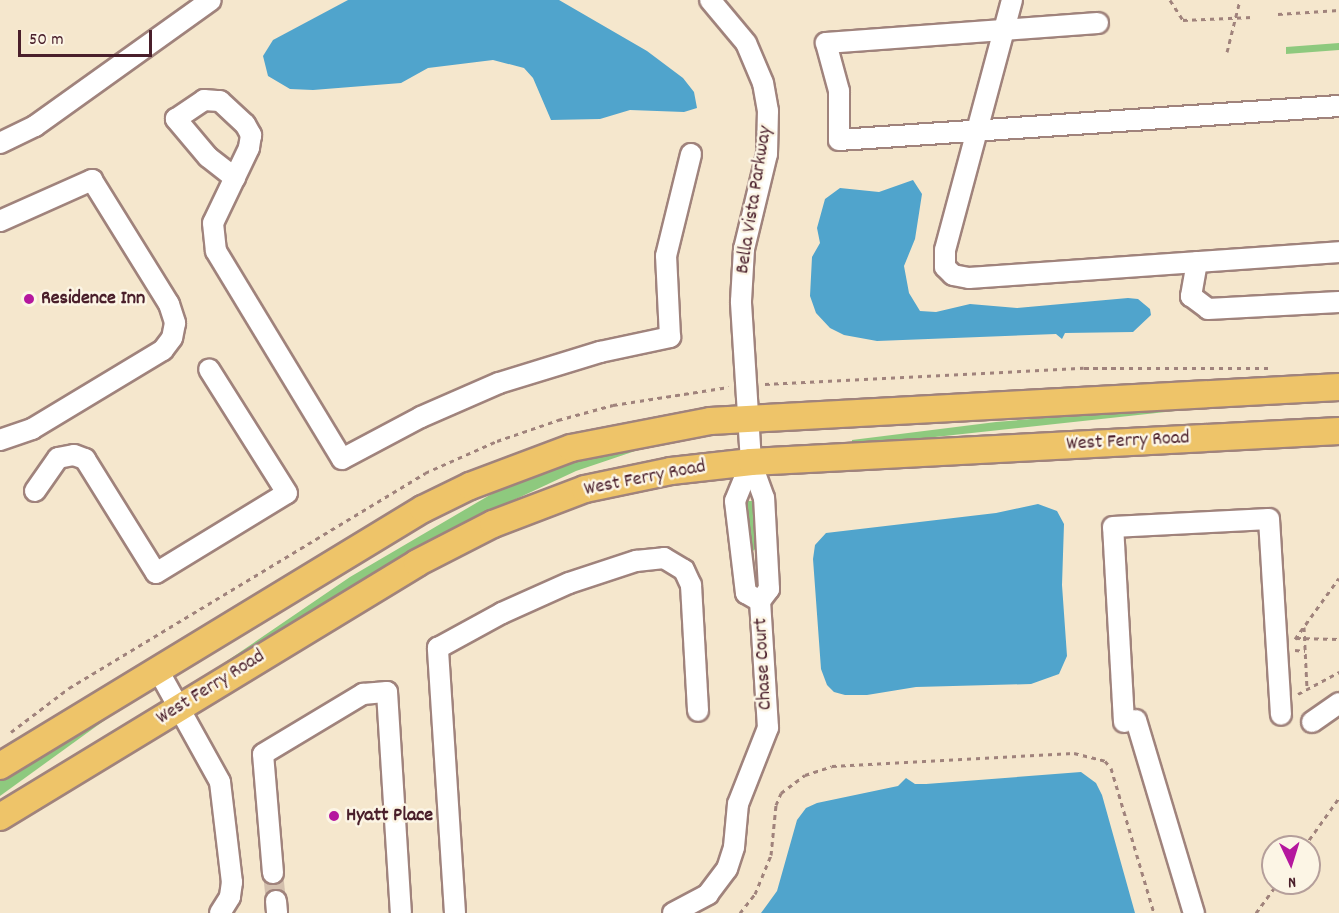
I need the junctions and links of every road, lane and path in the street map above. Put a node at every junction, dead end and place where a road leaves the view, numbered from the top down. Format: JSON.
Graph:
{"nodes":[{"id":1,"x":211,"y":0,"type":"edge"},
{"id":2,"x":710,"y":0,"type":"edge"},
{"id":3,"x":1012,"y":0,"type":"edge"},
{"id":4,"x":1170,"y":0,"type":"edge"},
{"id":5,"x":1240,"y":0,"type":"edge"},
{"id":6,"x":1339,"y":10,"type":"edge"},
{"id":7,"x":1278,"y":14,"type":"dead end"},
{"id":8,"x":1252,"y":16,"type":"dead end"},
{"id":9,"x":1236,"y":17,"type":"junction"},
{"id":10,"x":1098,"y":23,"type":"dead end"},
{"id":11,"x":1003,"y":30,"type":"junction"},
{"id":12,"x":1227,"y":52,"type":"dead end"},
{"id":13,"x":1339,"y":106,"type":"edge"},
{"id":14,"x":977,"y":131,"type":"junction"},
{"id":15,"x":0,"y":143,"type":"edge"},
{"id":16,"x":691,"y":154,"type":"dead end"},
{"id":17,"x":235,"y":178,"type":"dead end"},
{"id":18,"x":0,"y":221,"type":"edge"},
{"id":19,"x":1339,"y":252,"type":"edge"},
{"id":20,"x":1197,"y":262,"type":"junction"},
{"id":21,"x":1339,"y":302,"type":"edge"},
{"id":22,"x":1276,"y":368,"type":"dead end"},
{"id":23,"x":209,"y":369,"type":"dead end"},
{"id":24,"x":783,"y":383,"type":"dead end"},
{"id":25,"x":1339,"y":387,"type":"edge"},
{"id":26,"x":749,"y":418,"type":"junction"},
{"id":27,"x":1339,"y":431,"type":"edge"},
{"id":28,"x":0,"y":440,"type":"edge"},
{"id":29,"x":751,"y":462,"type":"junction"},
{"id":30,"x":35,"y":491,"type":"dead end"},
{"id":31,"x":1339,"y":578,"type":"edge"},
{"id":32,"x":760,"y":601,"type":"junction"},
{"id":33,"x":1304,"y":625,"type":"junction"},
{"id":34,"x":168,"y":628,"type":"dead end"},
{"id":35,"x":1295,"y":638,"type":"junction"},
{"id":36,"x":1305,"y":638,"type":"junction"},
{"id":37,"x":1339,"y":639,"type":"edge"},
{"id":38,"x":1305,"y":651,"type":"junction"},
{"id":39,"x":158,"y":670,"type":"junction"},
{"id":40,"x":1339,"y":672,"type":"edge"},
{"id":41,"x":1307,"y":689,"type":"junction"},
{"id":42,"x":1294,"y":697,"type":"dead end"},
{"id":43,"x":1339,"y":703,"type":"edge"},
{"id":44,"x":180,"y":707,"type":"junction"},
{"id":45,"x":698,"y":711,"type":"dead end"},
{"id":46,"x":1281,"y":715,"type":"dead end"},
{"id":47,"x":1312,"y":722,"type":"dead end"},
{"id":48,"x":8,"y":735,"type":"dead end"},
{"id":49,"x":0,"y":766,"type":"edge"},
{"id":50,"x":1339,"y":798,"type":"edge"},
{"id":51,"x":0,"y":817,"type":"edge"},
{"id":52,"x":1313,"y":835,"type":"edge"},
{"id":53,"x":273,"y":873,"type":"tunnel mouth"},
{"id":54,"x":1269,"y":895,"type":"edge"},
{"id":55,"x":220,"y":913,"type":"edge"},
{"id":56,"x":401,"y":913,"type":"edge"},
{"id":57,"x":455,"y":913,"type":"edge"},
{"id":58,"x":673,"y":913,"type":"edge"},
{"id":59,"x":740,"y":913,"type":"edge"},
{"id":60,"x":1154,"y":913,"type":"edge"},
{"id":61,"x":1194,"y":913,"type":"edge"},
{"id":62,"x":1256,"y":913,"type":"edge"}],
"edges":[{"from":1,"to":15,"type":"street"},
{"from":2,"to":26,"type":"street","name":"Bella Vista Parkway"},
{"from":3,"to":11,"type":"street"},
{"from":4,"to":9,"type":"path"},
{"from":5,"to":9,"type":"path"},
{"from":6,"to":7,"type":"path"},
{"from":8,"to":9,"type":"path"},
{"from":9,"to":12,"type":"path"},
{"from":10,"to":11,"type":"street"},
{"from":11,"to":14,"type":"street"},
{"from":11,"to":14,"type":"street"},
{"from":13,"to":14,"type":"street"},
{"from":14,"to":20,"type":"street"},
{"from":16,"to":17,"type":"street"},
{"from":18,"to":28,"type":"street"},
{"from":19,"to":20,"type":"street"},
{"from":20,"to":21,"type":"street"},
{"from":22,"to":24,"type":"path"},
{"from":23,"to":30,"type":"street"},
{"from":25,"to":26,"type":"main road"},
{"from":26,"to":29,"type":"street","name":"Chase Court"},
{"from":26,"to":39,"type":"main road"},
{"from":27,"to":29,"type":"main road","name":"West Ferry Road"},
{"from":29,"to":32,"type":"street","name":"Chase Court"},
{"from":29,"to":32,"type":"street","name":"Chase Court"},
{"from":29,"to":44,"type":"main road","name":"West Ferry Road"},
{"from":31,"to":33,"type":"path"},
{"from":32,"to":58,"type":"street","name":"Chase Court"},
{"from":33,"to":35,"type":"path"},
{"from":33,"to":36,"type":"path"},
{"from":34,"to":48,"type":"path"},
{"from":35,"to":36,"type":"path"},
{"from":35,"to":38,"type":"path"},
{"from":36,"to":37,"type":"path"},
{"from":36,"to":38,"type":"path"},
{"from":38,"to":41,"type":"path"},
{"from":39,"to":44,"type":"street"},
{"from":39,"to":49,"type":"main road"},
{"from":40,"to":41,"type":"path"},
{"from":41,"to":42,"type":"path"},
{"from":43,"to":47,"type":"street"},
{"from":44,"to":51,"type":"main road","name":"West Ferry Road"},
{"from":44,"to":55,"type":"street"},
{"from":45,"to":57,"type":"street"},
{"from":46,"to":61,"type":"street"},
{"from":50,"to":52,"type":"path"},
{"from":53,"to":56,"type":"street"},
{"from":54,"to":62,"type":"path"},
{"from":59,"to":60,"type":"path"}]}
